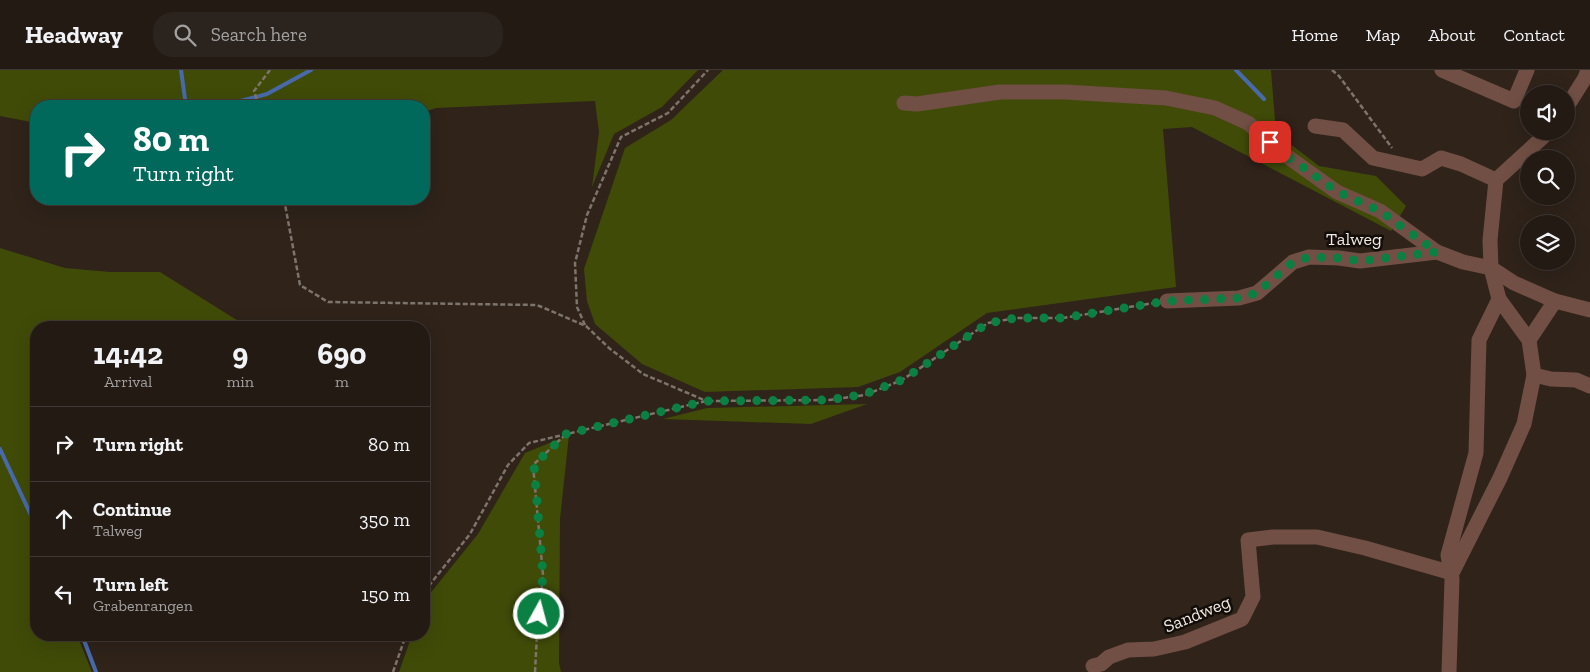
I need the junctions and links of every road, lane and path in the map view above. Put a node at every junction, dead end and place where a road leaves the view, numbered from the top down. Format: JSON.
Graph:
{"nodes":[{"id":1,"x":270,"y":70,"type":"edge"},
{"id":2,"x":708,"y":70,"type":"edge"},
{"id":3,"x":1332,"y":70,"type":"edge"},
{"id":4,"x":1442,"y":70,"type":"edge"},
{"id":5,"x":1527,"y":70,"type":"edge"},
{"id":6,"x":1588,"y":75,"type":"edge"},
{"id":7,"x":1575,"y":94,"type":"edge"},
{"id":8,"x":257,"y":100,"type":"edge"},
{"id":9,"x":904,"y":103,"type":"dead end"},
{"id":10,"x":1315,"y":126,"type":"dead end"},
{"id":11,"x":1541,"y":140,"type":"edge"},
{"id":12,"x":1393,"y":162,"type":"junction"},
{"id":13,"x":1496,"y":180,"type":"junction"},
{"id":14,"x":285,"y":205,"type":"edge"},
{"id":15,"x":1437,"y":252,"type":"junction"},
{"id":16,"x":1491,"y":268,"type":"junction"},
{"id":17,"x":1500,"y":299,"type":"junction"},
{"id":18,"x":1167,"y":301,"type":"joint"},
{"id":19,"x":1555,"y":301,"type":"junction"},
{"id":20,"x":1590,"y":310,"type":"edge"},
{"id":21,"x":586,"y":326,"type":"junction"},
{"id":22,"x":1529,"y":340,"type":"junction"},
{"id":23,"x":1534,"y":375,"type":"junction"},
{"id":24,"x":1590,"y":386,"type":"edge"},
{"id":25,"x":706,"y":401,"type":"junction"},
{"id":26,"x":566,"y":434,"type":"junction"},
{"id":27,"x":1452,"y":573,"type":"junction"},
{"id":28,"x":430,"y":584,"type":"edge"},
{"id":29,"x":404,"y":641,"type":"edge"},
{"id":30,"x":1093,"y":666,"type":"dead end"},
{"id":31,"x":393,"y":672,"type":"edge"},
{"id":32,"x":535,"y":672,"type":"edge"},
{"id":33,"x":1450,"y":672,"type":"edge"}],
"edges":[{"from":1,"to":8,"type":"path"},
{"from":2,"to":21,"type":"path"},
{"from":3,"to":12,"type":"path"},
{"from":4,"to":5,"type":"street"},
{"from":6,"to":7,"type":"street"},
{"from":9,"to":15,"type":"street"},
{"from":10,"to":12,"type":"street"},
{"from":11,"to":13,"type":"street"},
{"from":12,"to":13,"type":"street"},
{"from":13,"to":16,"type":"street"},
{"from":14,"to":21,"type":"path"},
{"from":15,"to":16,"type":"street","name":"Talweg"},
{"from":15,"to":18,"type":"street","name":"Talweg"},
{"from":16,"to":17,"type":"street"},
{"from":16,"to":19,"type":"street"},
{"from":17,"to":22,"type":"street"},
{"from":17,"to":27,"type":"street"},
{"from":18,"to":25,"type":"path"},
{"from":19,"to":20,"type":"street"},
{"from":19,"to":22,"type":"street"},
{"from":21,"to":25,"type":"path"},
{"from":22,"to":23,"type":"street"},
{"from":23,"to":24,"type":"street"},
{"from":23,"to":27,"type":"street"},
{"from":25,"to":26,"type":"path"},
{"from":26,"to":28,"type":"path"},
{"from":26,"to":32,"type":"path"},
{"from":27,"to":30,"type":"street","name":"Sandweg"},
{"from":27,"to":33,"type":"street"},
{"from":29,"to":31,"type":"path"}]}
